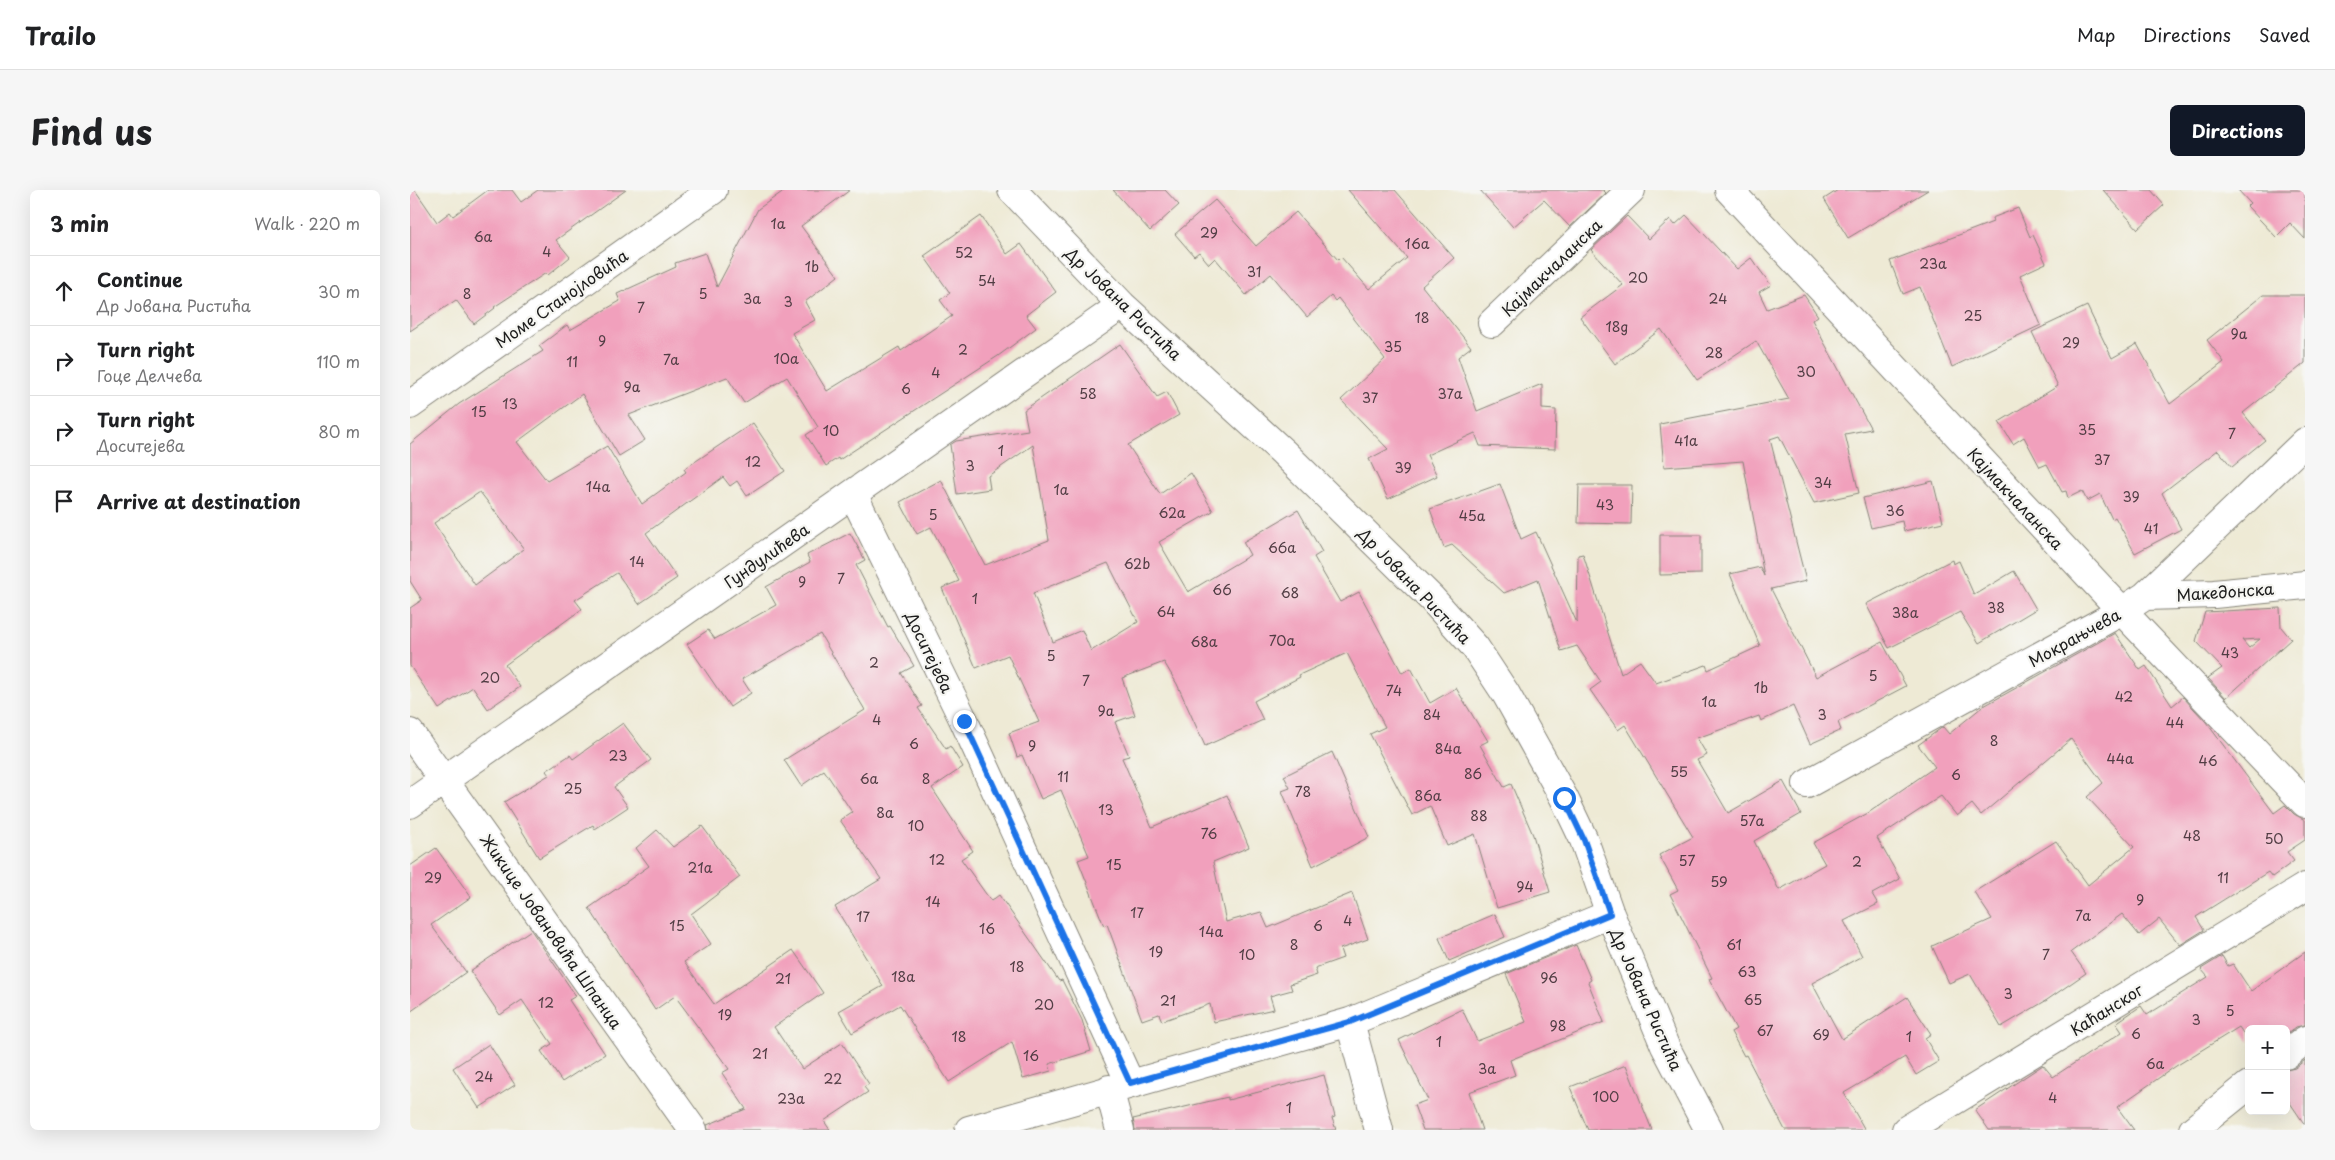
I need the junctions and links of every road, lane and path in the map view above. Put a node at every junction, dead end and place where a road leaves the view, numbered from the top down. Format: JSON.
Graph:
{"nodes":[{"id":1,"x":713,"y":190,"type":"edge"},
{"id":2,"x":1631,"y":190,"type":"edge"},
{"id":3,"x":1729,"y":190,"type":"edge"},
{"id":4,"x":1017,"y":196,"type":"edge"},
{"id":5,"x":1122,"y":306,"type":"junction"},
{"id":6,"x":1492,"y":323,"type":"dead end"},
{"id":7,"x":410,"y":406,"type":"edge"},
{"id":8,"x":2305,"y":442,"type":"edge"},
{"id":9,"x":853,"y":494,"type":"junction"},
{"id":10,"x":2305,"y":585,"type":"edge"},
{"id":11,"x":2145,"y":596,"type":"junction"},
{"id":12,"x":2122,"y":611,"type":"junction"},
{"id":13,"x":410,"y":733,"type":"edge"},
{"id":14,"x":444,"y":780,"type":"junction"},
{"id":15,"x":1807,"y":784,"type":"dead end"},
{"id":16,"x":2305,"y":803,"type":"edge"},
{"id":17,"x":410,"y":804,"type":"edge"},
{"id":18,"x":2305,"y":887,"type":"edge"},
{"id":19,"x":1610,"y":914,"type":"junction"},
{"id":20,"x":1350,"y":1022,"type":"junction"},
{"id":21,"x":2305,"y":1040,"type":"edge"},
{"id":22,"x":2290,"y":1052,"type":"edge"},
{"id":23,"x":1120,"y":1086,"type":"junction"},
{"id":24,"x":2245,"y":1088,"type":"edge"},
{"id":25,"x":693,"y":1130,"type":"edge"},
{"id":26,"x":969,"y":1130,"type":"edge"},
{"id":27,"x":1120,"y":1130,"type":"edge"},
{"id":28,"x":1379,"y":1130,"type":"edge"},
{"id":29,"x":1709,"y":1130,"type":"edge"},
{"id":30,"x":1906,"y":1130,"type":"edge"},
{"id":31,"x":2193,"y":1130,"type":"edge"}],
"edges":[{"from":1,"to":7,"type":"street","name":"Моме Станојловића"},
{"from":2,"to":6,"type":"street","name":"Кајмакчаланска"},
{"from":3,"to":12,"type":"street","name":"Кајмакчаланска"},
{"from":4,"to":5,"type":"street","name":"Др Јована Ристића"},
{"from":5,"to":9,"type":"street","name":"Гундулићева"},
{"from":5,"to":19,"type":"street","name":"Др Јована Ристића"},
{"from":8,"to":11,"type":"street","name":"Мокрањчева"},
{"from":9,"to":14,"type":"street","name":"Гундулићева"},
{"from":9,"to":23,"type":"street","name":"Доситејева"},
{"from":10,"to":11,"type":"street","name":"Македонска"},
{"from":11,"to":12,"type":"street","name":"Мокрањчева"},
{"from":12,"to":15,"type":"street","name":"Мокрањчева"},
{"from":12,"to":16,"type":"street","name":"Кајмакчаланска"},
{"from":13,"to":14,"type":"street","name":"Жикице Јовановића Шпанца"},
{"from":14,"to":17,"type":"street","name":"Гундулићева"},
{"from":14,"to":25,"type":"street","name":"Жикице Јовановића Шпанца"},
{"from":18,"to":30,"type":"street","name":"Каћанског"},
{"from":19,"to":20,"type":"street"},
{"from":19,"to":29,"type":"street","name":"Др Јована Ристића"},
{"from":20,"to":23,"type":"street"},
{"from":20,"to":28,"type":"street"},
{"from":21,"to":22,"type":"street"},
{"from":23,"to":26,"type":"street"},
{"from":23,"to":27,"type":"street","name":"Доситејева"},
{"from":24,"to":31,"type":"street"}]}
